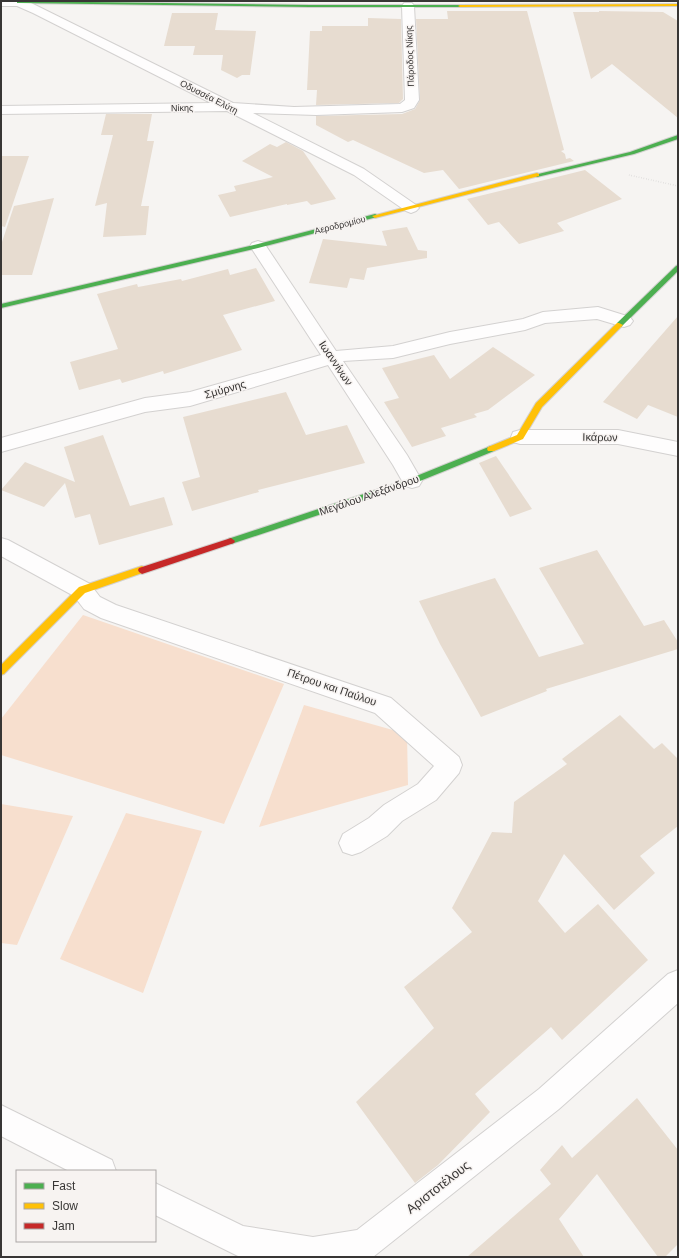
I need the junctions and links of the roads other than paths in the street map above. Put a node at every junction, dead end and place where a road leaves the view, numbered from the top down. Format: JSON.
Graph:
{"nodes":[{"id":1,"x":1,"y":2,"type":"edge"},
{"id":2,"x":19,"y":2,"type":"junction"},
{"id":3,"x":113,"y":2,"type":"edge"},
{"id":4,"x":310,"y":3,"type":"edge"},
{"id":5,"x":678,"y":5,"type":"edge"},
{"id":6,"x":408,"y":6,"type":"junction"},
{"id":7,"x":410,"y":105,"type":"joint"},
{"id":8,"x":230,"y":107,"type":"junction"},
{"id":9,"x":1,"y":110,"type":"edge"},
{"id":10,"x":678,"y":138,"type":"edge"},
{"id":11,"x":411,"y":208,"type":"junction"},
{"id":12,"x":258,"y":246,"type":"junction"},
{"id":13,"x":678,"y":268,"type":"edge"},
{"id":14,"x":1,"y":306,"type":"edge"},
{"id":15,"x":624,"y":321,"type":"junction"},
{"id":16,"x":332,"y":357,"type":"junction"},
{"id":17,"x":520,"y":436,"type":"junction"},
{"id":18,"x":1,"y":445,"type":"edge"},
{"id":19,"x":678,"y":449,"type":"edge"},
{"id":20,"x":412,"y":481,"type":"junction"},
{"id":21,"x":1,"y":546,"type":"edge"},
{"id":22,"x":82,"y":590,"type":"junction"},
{"id":23,"x":1,"y":671,"type":"edge"},
{"id":24,"x":352,"y":843,"type":"dead end"},
{"id":25,"x":678,"y":984,"type":"edge"},
{"id":26,"x":1,"y":1120,"type":"edge"},
{"id":27,"x":99,"y":1170,"type":"edge"},
{"id":28,"x":156,"y":1199,"type":"edge"}],
"edges":[{"from":1,"to":2,"type":"street","name":"Οδυσσέα Ελύτη"},
{"from":2,"to":3,"type":"street"},
{"from":2,"to":8,"type":"street","name":"Οδυσσέα Ελύτη"},
{"from":3,"to":4,"type":"street"},
{"from":4,"to":6,"type":"street"},
{"from":5,"to":6,"type":"street"},
{"from":6,"to":7,"type":"street","name":"Πάροδος Νίκης"},
{"from":7,"to":8,"type":"street","name":"Νίκης"},
{"from":8,"to":9,"type":"street","name":"Νίκης"},
{"from":8,"to":11,"type":"street","name":"Οδυσσέα Ελύτη"},
{"from":10,"to":11,"type":"street","name":"Αεροδρομίου"},
{"from":11,"to":12,"type":"street","name":"Αεροδρομίου"},
{"from":12,"to":14,"type":"street","name":"Αεροδρομίου"},
{"from":12,"to":16,"type":"street","name":"Ιωαννίνων"},
{"from":13,"to":15,"type":"street"},
{"from":15,"to":16,"type":"street","name":"Σμύρνης"},
{"from":15,"to":17,"type":"street"},
{"from":16,"to":18,"type":"street","name":"Σμύρνης"},
{"from":16,"to":20,"type":"street","name":"Ιωαννίνων"},
{"from":17,"to":19,"type":"street","name":"Ικάρων"},
{"from":17,"to":20,"type":"street","name":"Μεγάλου Αλεξάνδρου"},
{"from":20,"to":22,"type":"street","name":"Μεγάλου Αλεξάνδρου"},
{"from":21,"to":22,"type":"street"},
{"from":22,"to":23,"type":"street"},
{"from":22,"to":24,"type":"street","name":"Πέτρου και Παύλου"},
{"from":25,"to":28,"type":"street","name":"Αριστοτέλους"},
{"from":26,"to":27,"type":"street"}]}
